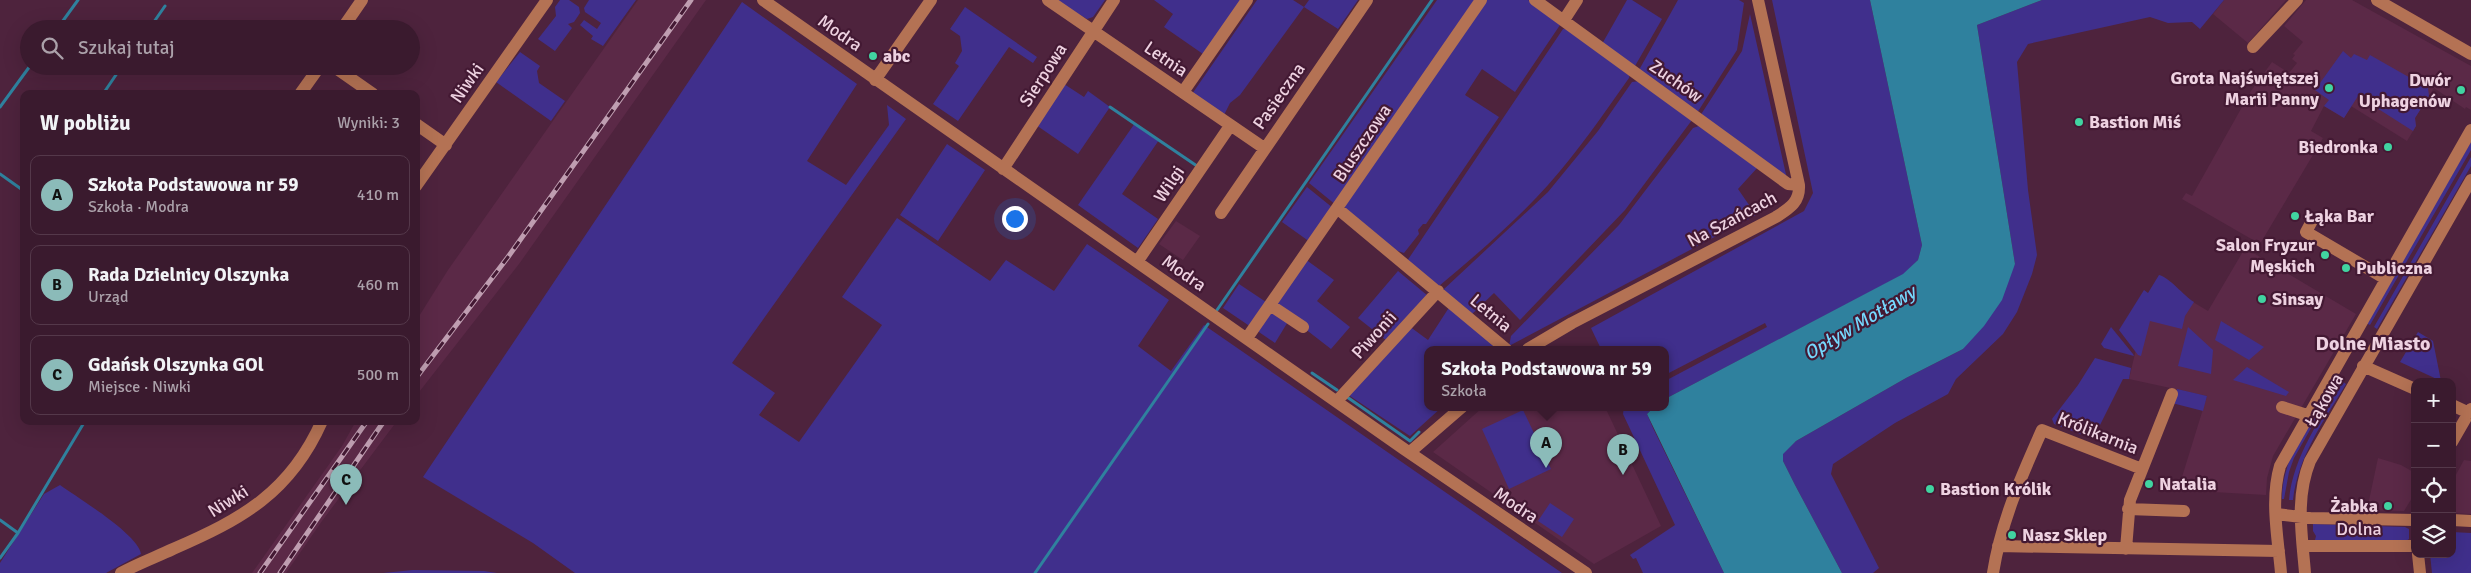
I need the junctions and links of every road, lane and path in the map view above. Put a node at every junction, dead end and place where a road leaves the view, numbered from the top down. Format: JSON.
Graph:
{"nodes":[{"id":1,"x":362,"y":0,"type":"edge"},
{"id":2,"x":547,"y":0,"type":"edge"},
{"id":3,"x":763,"y":0,"type":"edge"},
{"id":4,"x":931,"y":0,"type":"edge"},
{"id":5,"x":1048,"y":0,"type":"edge"},
{"id":6,"x":1114,"y":0,"type":"edge"},
{"id":7,"x":1247,"y":0,"type":"edge"},
{"id":8,"x":1367,"y":0,"type":"edge"},
{"id":9,"x":1481,"y":0,"type":"edge"},
{"id":10,"x":1535,"y":0,"type":"edge"},
{"id":11,"x":1577,"y":0,"type":"edge"},
{"id":12,"x":1758,"y":0,"type":"edge"},
{"id":13,"x":2297,"y":0,"type":"edge"},
{"id":14,"x":2377,"y":0,"type":"edge"},
{"id":15,"x":348,"y":20,"type":"edge"},
{"id":16,"x":1564,"y":20,"type":"junction"},
{"id":17,"x":1093,"y":31,"type":"junction"},
{"id":18,"x":2253,"y":47,"type":"dead end"},
{"id":19,"x":2471,"y":54,"type":"edge"},
{"id":20,"x":314,"y":75,"type":"edge"},
{"id":21,"x":346,"y":75,"type":"edge"},
{"id":22,"x":875,"y":80,"type":"junction"},
{"id":23,"x":303,"y":90,"type":"edge"},
{"id":24,"x":367,"y":90,"type":"edge"},
{"id":25,"x":1183,"y":92,"type":"junction"},
{"id":26,"x":1230,"y":126,"type":"junction"},
{"id":27,"x":420,"y":127,"type":"edge"},
{"id":28,"x":2471,"y":130,"type":"edge"},
{"id":29,"x":446,"y":144,"type":"junction"},
{"id":30,"x":1264,"y":148,"type":"junction"},
{"id":31,"x":1003,"y":169,"type":"junction"},
{"id":32,"x":420,"y":180,"type":"edge"},
{"id":33,"x":2471,"y":180,"type":"edge"},
{"id":34,"x":1799,"y":185,"type":"junction"},
{"id":35,"x":1338,"y":209,"type":"junction"},
{"id":36,"x":1221,"y":214,"type":"dead end"},
{"id":37,"x":2314,"y":219,"type":"dead end"},
{"id":38,"x":1137,"y":262,"type":"junction"},
{"id":39,"x":2386,"y":279,"type":"junction"},
{"id":40,"x":1438,"y":291,"type":"junction"},
{"id":41,"x":1270,"y":304,"type":"junction"},
{"id":42,"x":1303,"y":327,"type":"dead end"},
{"id":43,"x":1247,"y":338,"type":"junction"},
{"id":44,"x":1502,"y":346,"type":"edge"},
{"id":45,"x":1533,"y":346,"type":"edge"},
{"id":46,"x":2363,"y":366,"type":"junction"},
{"id":47,"x":2411,"y":387,"type":"edge"},
{"id":48,"x":2172,"y":394,"type":"dead end"},
{"id":49,"x":1337,"y":402,"type":"junction"},
{"id":50,"x":2456,"y":406,"type":"edge"},
{"id":51,"x":2282,"y":407,"type":"dead end"},
{"id":52,"x":1457,"y":411,"type":"edge"},
{"id":53,"x":2470,"y":411,"type":"edge"},
{"id":54,"x":2307,"y":415,"type":"junction"},
{"id":55,"x":320,"y":425,"type":"edge"},
{"id":56,"x":2456,"y":435,"type":"edge"},
{"id":57,"x":1410,"y":452,"type":"junction"},
{"id":58,"x":2142,"y":470,"type":"junction"},
{"id":59,"x":2128,"y":509,"type":"junction"},
{"id":60,"x":2184,"y":511,"type":"dead end"},
{"id":61,"x":2276,"y":514,"type":"junction"},
{"id":62,"x":2301,"y":517,"type":"junction"},
{"id":63,"x":2411,"y":520,"type":"edge"},
{"id":64,"x":2456,"y":520,"type":"edge"},
{"id":65,"x":2471,"y":521,"type":"edge"},
{"id":66,"x":1998,"y":546,"type":"junction"},
{"id":67,"x":2303,"y":546,"type":"junction"},
{"id":68,"x":2411,"y":546,"type":"edge"},
{"id":69,"x":2126,"y":548,"type":"junction"},
{"id":70,"x":2279,"y":551,"type":"junction"},
{"id":71,"x":2418,"y":558,"type":"edge"},
{"id":72,"x":121,"y":573,"type":"edge"},
{"id":73,"x":1586,"y":573,"type":"edge"},
{"id":74,"x":1993,"y":573,"type":"edge"},
{"id":75,"x":2281,"y":573,"type":"edge"},
{"id":76,"x":2305,"y":573,"type":"edge"},
{"id":77,"x":2420,"y":573,"type":"edge"}],
"edges":[{"from":1,"to":15,"type":"street"},
{"from":2,"to":29,"type":"street","name":"Niwki"},
{"from":3,"to":22,"type":"street","name":"Modra"},
{"from":4,"to":22,"type":"street"},
{"from":5,"to":17,"type":"street","name":"Letnia"},
{"from":6,"to":17,"type":"street","name":"Sierpowa"},
{"from":7,"to":25,"type":"street"},
{"from":8,"to":30,"type":"street","name":"Pasieczna"},
{"from":9,"to":35,"type":"street","name":"Bluszczowa"},
{"from":10,"to":16,"type":"street","name":"Zuchów"},
{"from":11,"to":16,"type":"street"},
{"from":12,"to":34,"type":"street"},
{"from":13,"to":18,"type":"street"},
{"from":14,"to":19,"type":"street"},
{"from":16,"to":34,"type":"street","name":"Zuchów"},
{"from":17,"to":25,"type":"street","name":"Letnia"},
{"from":17,"to":31,"type":"street","name":"Sierpowa"},
{"from":20,"to":23,"type":"street"},
{"from":21,"to":24,"type":"street"},
{"from":22,"to":31,"type":"street","name":"Modra"},
{"from":25,"to":26,"type":"street","name":"Letnia"},
{"from":26,"to":30,"type":"street","name":"Letnia"},
{"from":26,"to":38,"type":"street","name":"Wilgi"},
{"from":27,"to":29,"type":"street"},
{"from":28,"to":39,"type":"street","name":"Łąkowa"},
{"from":29,"to":32,"type":"street","name":"Niwki"},
{"from":30,"to":36,"type":"street","name":"Pasieczna"},
{"from":31,"to":38,"type":"street","name":"Modra"},
{"from":33,"to":46,"type":"street","name":"Łąkowa"},
{"from":34,"to":45,"type":"street","name":"Na Szańcach"},
{"from":35,"to":40,"type":"street","name":"Letnia"},
{"from":35,"to":41,"type":"street","name":"Bluszczowa"},
{"from":37,"to":39,"type":"street"},
{"from":38,"to":43,"type":"street","name":"Modra"},
{"from":39,"to":54,"type":"street","name":"Łąkowa"},
{"from":40,"to":44,"type":"street","name":"Letnia"},
{"from":40,"to":49,"type":"street","name":"Piwonii"},
{"from":41,"to":42,"type":"street"},
{"from":41,"to":43,"type":"street","name":"Bluszczowa"},
{"from":43,"to":49,"type":"street","name":"Modra"},
{"from":46,"to":47,"type":"street"},
{"from":46,"to":62,"type":"street","name":"Łąkowa"},
{"from":48,"to":58,"type":"street","name":"Królikarnia"},
{"from":49,"to":57,"type":"street","name":"Modra"},
{"from":50,"to":53,"type":"street"},
{"from":51,"to":54,"type":"street","name":"Łąkowa"},
{"from":52,"to":57,"type":"street"},
{"from":53,"to":56,"type":"street"},
{"from":54,"to":61,"type":"street","name":"Łąkowa"},
{"from":55,"to":72,"type":"street","name":"Niwki"},
{"from":57,"to":73,"type":"street","name":"Modra"},
{"from":58,"to":59,"type":"street","name":"Królikarnia"},
{"from":58,"to":66,"type":"street","name":"Królikarnia"},
{"from":59,"to":60,"type":"street"},
{"from":59,"to":69,"type":"street","name":"Królikarnia"},
{"from":61,"to":62,"type":"street","name":"Dolna"},
{"from":61,"to":70,"type":"street","name":"Łąkowa"},
{"from":62,"to":63,"type":"street","name":"Dolna"},
{"from":62,"to":67,"type":"street","name":"Łąkowa"},
{"from":64,"to":65,"type":"street"},
{"from":66,"to":69,"type":"street"},
{"from":66,"to":74,"type":"street"},
{"from":67,"to":68,"type":"street","name":"Dolna"},
{"from":67,"to":76,"type":"street","name":"Łąkowa"},
{"from":69,"to":70,"type":"street"},
{"from":70,"to":75,"type":"street","name":"Łąkowa"},
{"from":71,"to":77,"type":"street"}]}
